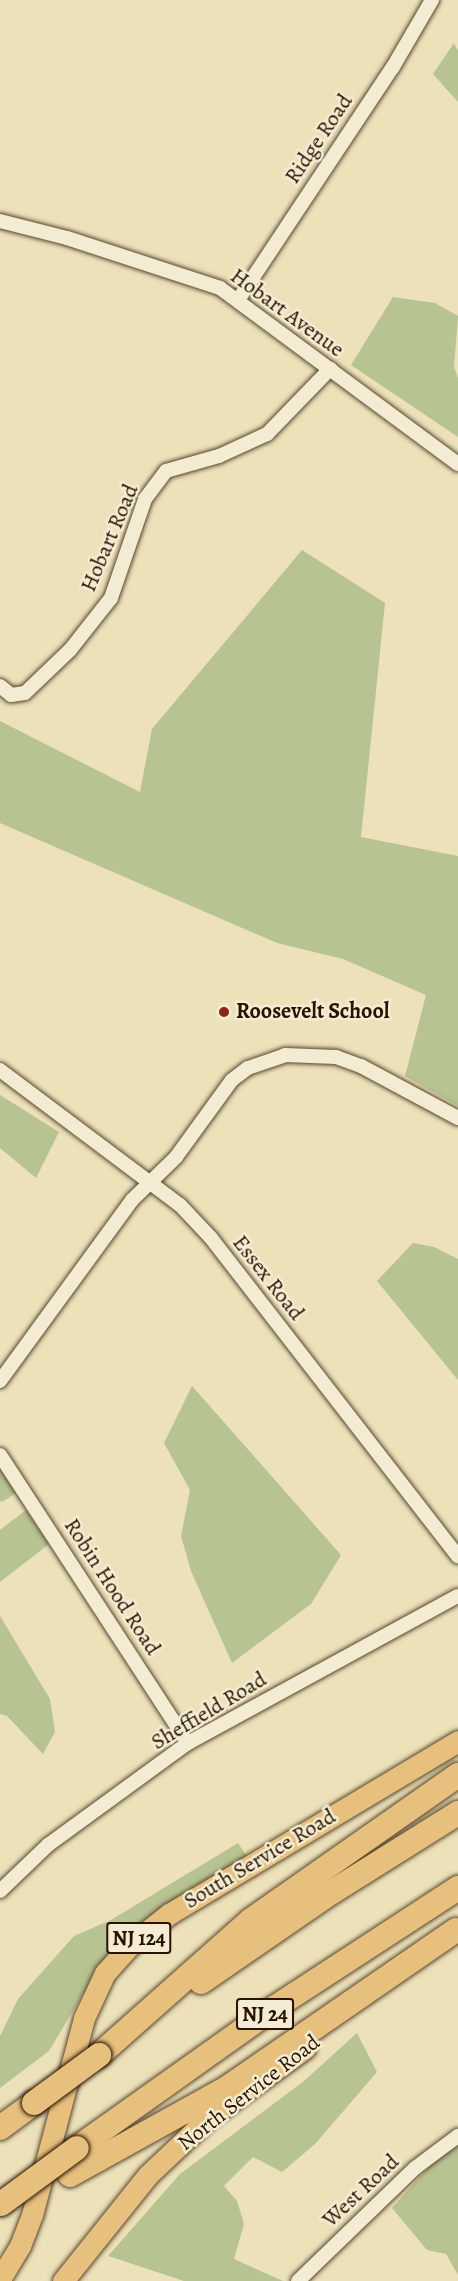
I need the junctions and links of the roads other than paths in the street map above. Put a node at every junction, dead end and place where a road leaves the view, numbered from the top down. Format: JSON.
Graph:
{"nodes":[{"id":1,"x":432,"y":0,"type":"edge"},
{"id":2,"x":0,"y":221,"type":"edge"},
{"id":3,"x":238,"y":300,"type":"junction"},
{"id":4,"x":330,"y":369,"type":"junction"},
{"id":5,"x":458,"y":464,"type":"edge"},
{"id":6,"x":0,"y":686,"type":"edge"},
{"id":7,"x":0,"y":1070,"type":"edge"},
{"id":8,"x":458,"y":1118,"type":"edge"},
{"id":9,"x":151,"y":1183,"type":"junction"},
{"id":10,"x":0,"y":1381,"type":"edge"},
{"id":11,"x":0,"y":1455,"type":"edge"},
{"id":12,"x":458,"y":1557,"type":"edge"},
{"id":13,"x":458,"y":1596,"type":"edge"},
{"id":14,"x":458,"y":1741,"type":"edge"},
{"id":15,"x":188,"y":1743,"type":"junction"},
{"id":16,"x":458,"y":1775,"type":"edge"},
{"id":17,"x":458,"y":1814,"type":"edge"},
{"id":18,"x":458,"y":1888,"type":"edge"},
{"id":19,"x":0,"y":1891,"type":"edge"},
{"id":20,"x":457,"y":1930,"type":"edge"},
{"id":21,"x":99,"y":2055,"type":"junction"},
{"id":22,"x":0,"y":2128,"type":"edge"},
{"id":23,"x":458,"y":2136,"type":"edge"},
{"id":24,"x":0,"y":2205,"type":"edge"},
{"id":25,"x":0,"y":2279,"type":"edge"},
{"id":26,"x":63,"y":2281,"type":"edge"},
{"id":27,"x":298,"y":2281,"type":"edge"}],
"edges":[{"from":1,"to":3,"type":"street","name":"Ridge Road"},
{"from":2,"to":3,"type":"street","name":"Hobart Avenue"},
{"from":3,"to":4,"type":"street","name":"Hobart Avenue"},
{"from":4,"to":5,"type":"street","name":"Hobart Avenue"},
{"from":4,"to":6,"type":"street","name":"Hobart Road"},
{"from":7,"to":9,"type":"street","name":"Essex Road"},
{"from":8,"to":9,"type":"street"},
{"from":9,"to":10,"type":"street"},
{"from":9,"to":12,"type":"street","name":"Essex Road"},
{"from":11,"to":15,"type":"street","name":"Robin Hood Road"},
{"from":13,"to":15,"type":"street","name":"Sheffield Road"},
{"from":14,"to":25,"type":"main road","name":"South Service Road","number":"NJ 124"},
{"from":15,"to":19,"type":"street","name":"Sheffield Road"},
{"from":16,"to":21,"type":"highway"},
{"from":17,"to":21,"type":"highway","number":"NJ 24"},
{"from":18,"to":24,"type":"highway","number":"NJ 24","bridge":true},
{"from":20,"to":24,"type":"highway","bridge":true},
{"from":20,"to":26,"type":"main road","name":"North Service Road"},
{"from":21,"to":22,"type":"highway","number":"NJ 24","bridge":true},
{"from":23,"to":27,"type":"street","name":"West Road"}]}
